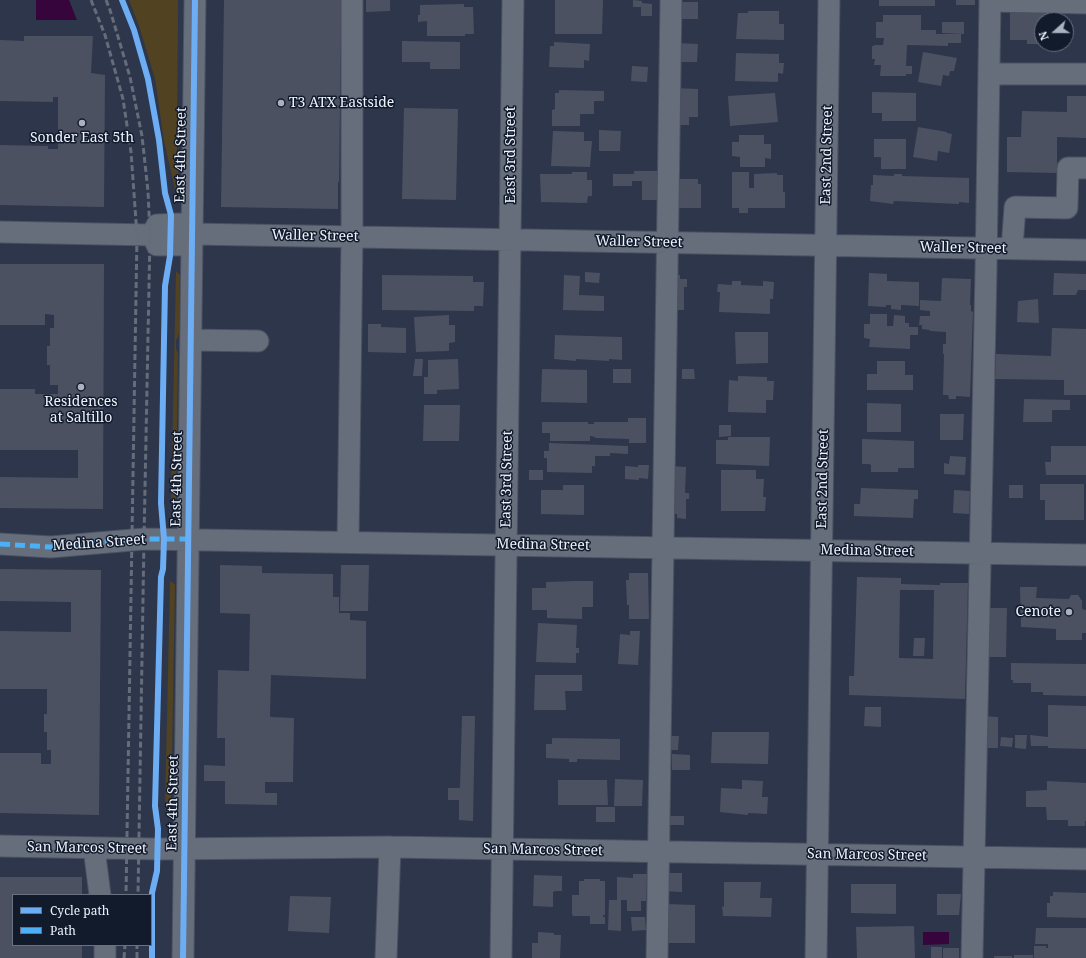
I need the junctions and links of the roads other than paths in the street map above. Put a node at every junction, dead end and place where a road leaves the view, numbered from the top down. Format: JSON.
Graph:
{"nodes":[{"id":1,"x":195,"y":0,"type":"edge"},
{"id":2,"x":352,"y":0,"type":"edge"},
{"id":3,"x":512,"y":0,"type":"edge"},
{"id":4,"x":671,"y":0,"type":"edge"},
{"id":5,"x":829,"y":0,"type":"edge"},
{"id":6,"x":990,"y":1,"type":"edge"},
{"id":7,"x":1086,"y":3,"type":"edge"},
{"id":8,"x":989,"y":74,"type":"junction"},
{"id":9,"x":1086,"y":74,"type":"edge"},
{"id":10,"x":1086,"y":168,"type":"edge"},
{"id":11,"x":0,"y":232,"type":"edge"},
{"id":12,"x":192,"y":234,"type":"junction"},
{"id":13,"x":352,"y":237,"type":"junction"},
{"id":14,"x":510,"y":240,"type":"junction"},
{"id":15,"x":668,"y":242,"type":"junction"},
{"id":16,"x":826,"y":245,"type":"junction"},
{"id":17,"x":986,"y":248,"type":"junction"},
{"id":18,"x":1012,"y":248,"type":"junction"},
{"id":19,"x":1086,"y":250,"type":"edge"},
{"id":20,"x":191,"y":340,"type":"junction"},
{"id":21,"x":258,"y":341,"type":"dead end"},
{"id":22,"x":188,"y":539,"type":"junction"},
{"id":23,"x":348,"y":542,"type":"junction"},
{"id":24,"x":0,"y":544,"type":"edge"},
{"id":25,"x":506,"y":545,"type":"junction"},
{"id":26,"x":664,"y":547,"type":"junction"},
{"id":27,"x":822,"y":550,"type":"junction"},
{"id":28,"x":980,"y":553,"type":"junction"},
{"id":29,"x":1086,"y":555,"type":"edge"},
{"id":30,"x":0,"y":846,"type":"edge"},
{"id":31,"x":390,"y":847,"type":"junction"},
{"id":32,"x":94,"y":848,"type":"junction"},
{"id":33,"x":185,"y":849,"type":"junction"},
{"id":34,"x":502,"y":849,"type":"junction"},
{"id":35,"x":659,"y":852,"type":"junction"},
{"id":36,"x":818,"y":854,"type":"junction"},
{"id":37,"x":974,"y":856,"type":"junction"},
{"id":38,"x":1086,"y":859,"type":"edge"},
{"id":39,"x":100,"y":894,"type":"edge"},
{"id":40,"x":105,"y":946,"type":"edge"},
{"id":41,"x":105,"y":958,"type":"edge"},
{"id":42,"x":183,"y":958,"type":"edge"},
{"id":43,"x":386,"y":958,"type":"edge"},
{"id":44,"x":500,"y":958,"type":"edge"},
{"id":45,"x":657,"y":958,"type":"edge"},
{"id":46,"x":816,"y":958,"type":"edge"},
{"id":47,"x":972,"y":958,"type":"edge"}],
"edges":[{"from":1,"to":12,"type":"street","name":"East 4th Street"},
{"from":2,"to":13,"type":"street"},
{"from":3,"to":14,"type":"street","name":"East 3rd Street"},
{"from":4,"to":15,"type":"street"},
{"from":5,"to":16,"type":"street","name":"East 2nd Street"},
{"from":6,"to":7,"type":"street"},
{"from":6,"to":8,"type":"street"},
{"from":8,"to":9,"type":"street"},
{"from":8,"to":17,"type":"street"},
{"from":10,"to":18,"type":"street"},
{"from":11,"to":12,"type":"street"},
{"from":12,"to":13,"type":"street","name":"Waller Street"},
{"from":12,"to":20,"type":"street","name":"East 4th Street"},
{"from":13,"to":14,"type":"street","name":"Waller Street"},
{"from":13,"to":23,"type":"street"},
{"from":14,"to":15,"type":"street","name":"Waller Street"},
{"from":14,"to":25,"type":"street","name":"East 3rd Street"},
{"from":15,"to":16,"type":"street","name":"Waller Street"},
{"from":15,"to":26,"type":"street"},
{"from":16,"to":17,"type":"street","name":"Waller Street"},
{"from":16,"to":27,"type":"street","name":"East 2nd Street"},
{"from":17,"to":18,"type":"street","name":"Waller Street"},
{"from":17,"to":28,"type":"street"},
{"from":18,"to":19,"type":"street","name":"Waller Street"},
{"from":20,"to":21,"type":"street"},
{"from":20,"to":22,"type":"street","name":"East 4th Street"},
{"from":22,"to":23,"type":"street","name":"Medina Street"},
{"from":22,"to":24,"type":"street","name":"Medina Street"},
{"from":22,"to":33,"type":"street","name":"East 4th Street"},
{"from":23,"to":25,"type":"street","name":"Medina Street"},
{"from":25,"to":26,"type":"street","name":"Medina Street"},
{"from":25,"to":34,"type":"street","name":"East 3rd Street"},
{"from":26,"to":27,"type":"street","name":"Medina Street"},
{"from":26,"to":35,"type":"street"},
{"from":27,"to":28,"type":"street","name":"Medina Street"},
{"from":27,"to":36,"type":"street","name":"East 2nd Street"},
{"from":28,"to":29,"type":"street","name":"Medina Street"},
{"from":28,"to":37,"type":"street"},
{"from":30,"to":32,"type":"street","name":"San Marcos Street"},
{"from":31,"to":33,"type":"street","name":"San Marcos Street"},
{"from":31,"to":34,"type":"street","name":"San Marcos Street"},
{"from":31,"to":43,"type":"street"},
{"from":32,"to":33,"type":"street","name":"San Marcos Street"},
{"from":32,"to":39,"type":"street"},
{"from":33,"to":42,"type":"street","name":"East 4th Street"},
{"from":34,"to":35,"type":"street","name":"San Marcos Street"},
{"from":34,"to":44,"type":"street","name":"East 3rd Street"},
{"from":35,"to":36,"type":"street","name":"San Marcos Street"},
{"from":35,"to":45,"type":"street"},
{"from":36,"to":37,"type":"street","name":"San Marcos Street"},
{"from":36,"to":46,"type":"street","name":"East 2nd Street"},
{"from":37,"to":38,"type":"street","name":"San Marcos Street"},
{"from":37,"to":47,"type":"street"},
{"from":40,"to":41,"type":"street"}]}
